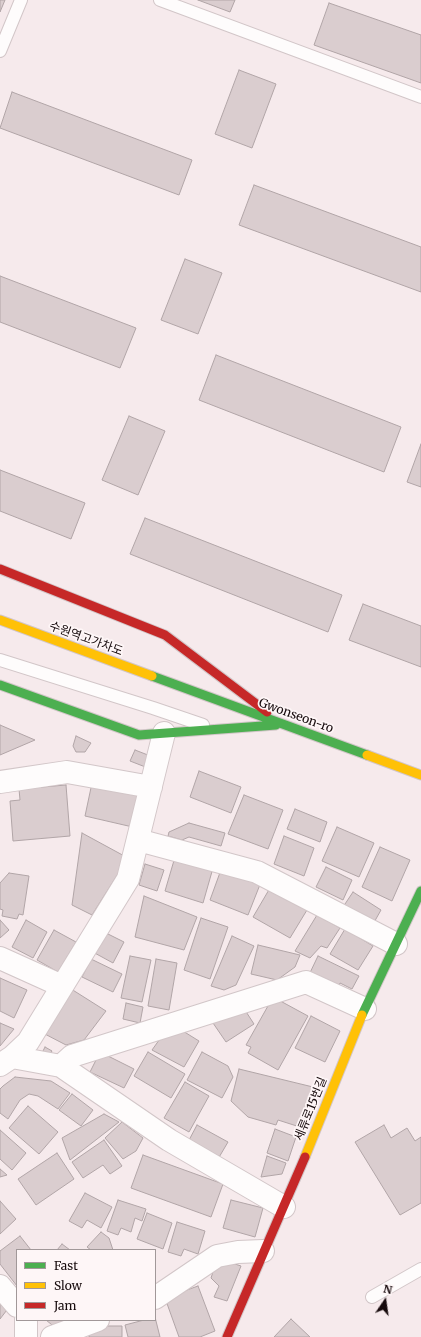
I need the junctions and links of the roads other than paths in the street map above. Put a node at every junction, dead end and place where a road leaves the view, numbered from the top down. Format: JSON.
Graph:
{"nodes":[{"id":1,"x":21,"y":0,"type":"edge"},
{"id":2,"x":160,"y":0,"type":"edge"},
{"id":3,"x":0,"y":51,"type":"edge"},
{"id":4,"x":421,"y":97,"type":"edge"},
{"id":5,"x":0,"y":569,"type":"edge"},
{"id":6,"x":0,"y":620,"type":"edge"},
{"id":7,"x":0,"y":660,"type":"edge"},
{"id":8,"x":163,"y":681,"type":"joint"},
{"id":9,"x":0,"y":685,"type":"edge"},
{"id":10,"x":284,"y":725,"type":"junction"},
{"id":11,"x":216,"y":730,"type":"junction"},
{"id":12,"x":164,"y":733,"type":"junction"},
{"id":13,"x":421,"y":775,"type":"edge"},
{"id":14,"x":0,"y":782,"type":"edge"},
{"id":15,"x":151,"y":786,"type":"junction"},
{"id":16,"x":138,"y":840,"type":"junction"},
{"id":17,"x":421,"y":891,"type":"edge"},
{"id":18,"x":396,"y":944,"type":"junction"},
{"id":19,"x":0,"y":958,"type":"edge"},
{"id":20,"x":62,"y":986,"type":"junction"},
{"id":21,"x":365,"y":1009,"type":"junction"},
{"id":22,"x":6,"y":1061,"type":"edge"},
{"id":23,"x":61,"y":1066,"type":"junction"},
{"id":24,"x":284,"y":1207,"type":"junction"},
{"id":25,"x":263,"y":1251,"type":"junction"},
{"id":26,"x":421,"y":1269,"type":"edge"},
{"id":27,"x":0,"y":1286,"type":"edge"},
{"id":28,"x":156,"y":1297,"type":"edge"},
{"id":29,"x":372,"y":1297,"type":"dead end"},
{"id":30,"x":16,"y":1305,"type":"edge"},
{"id":31,"x":26,"y":1321,"type":"edge"},
{"id":32,"x":95,"y":1321,"type":"edge"},
{"id":33,"x":26,"y":1337,"type":"edge"},
{"id":34,"x":52,"y":1337,"type":"edge"},
{"id":35,"x":227,"y":1337,"type":"edge"}],
"edges":[{"from":1,"to":3,"type":"lane"},
{"from":2,"to":4,"type":"lane"},
{"from":5,"to":10,"type":"main road"},
{"from":6,"to":8,"type":"main road","name":"수원역고가차도"},
{"from":7,"to":11,"type":"lane"},
{"from":8,"to":10,"type":"main road","name":"Gwonseon-ro"},
{"from":9,"to":12,"type":"main road"},
{"from":10,"to":11,"type":"main road"},
{"from":10,"to":13,"type":"main road","name":"Gwonseon-ro"},
{"from":11,"to":12,"type":"main road"},
{"from":12,"to":15,"type":"street"},
{"from":14,"to":15,"type":"street"},
{"from":15,"to":16,"type":"street"},
{"from":16,"to":18,"type":"street"},
{"from":16,"to":20,"type":"street"},
{"from":17,"to":18,"type":"main road","name":"세류로15번길"},
{"from":18,"to":21,"type":"main road","name":"세류로15번길"},
{"from":19,"to":20,"type":"street"},
{"from":20,"to":22,"type":"street"},
{"from":21,"to":23,"type":"street"},
{"from":21,"to":24,"type":"main road","name":"세류로15번길"},
{"from":22,"to":23,"type":"street"},
{"from":23,"to":24,"type":"street"},
{"from":24,"to":25,"type":"main road","name":"세류로15번길"},
{"from":25,"to":28,"type":"street"},
{"from":25,"to":35,"type":"main road","name":"세류로15번길"},
{"from":26,"to":29,"type":"lane"},
{"from":27,"to":30,"type":"street"},
{"from":31,"to":33,"type":"street"},
{"from":32,"to":34,"type":"street"}]}
